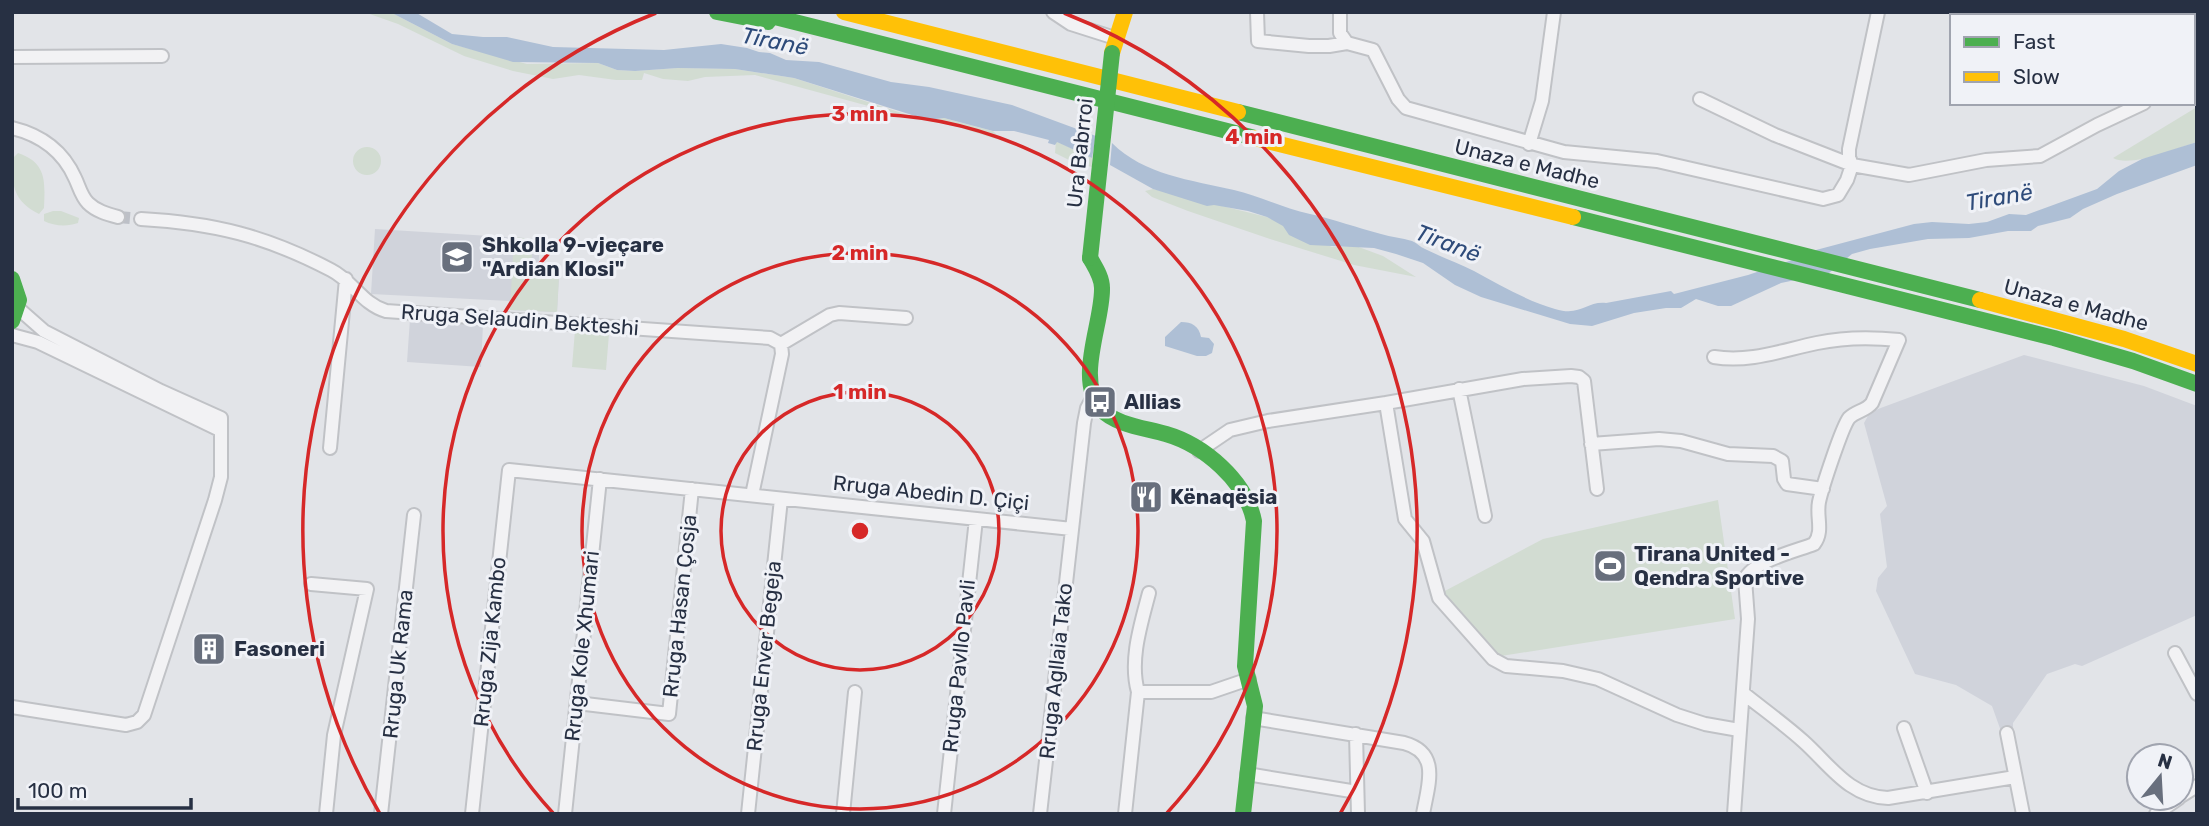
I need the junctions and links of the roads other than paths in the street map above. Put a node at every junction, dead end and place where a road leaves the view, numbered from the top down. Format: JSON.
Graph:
{"nodes":[{"id":1,"x":716,"y":12,"type":"edge"},
{"id":2,"x":755,"y":12,"type":"edge"},
{"id":3,"x":844,"y":12,"type":"edge"},
{"id":4,"x":1053,"y":12,"type":"edge"},
{"id":5,"x":1125,"y":12,"type":"edge"},
{"id":6,"x":1257,"y":12,"type":"edge"},
{"id":7,"x":1340,"y":12,"type":"edge"},
{"id":8,"x":1554,"y":12,"type":"edge"},
{"id":9,"x":1878,"y":12,"type":"edge"},
{"id":10,"x":815,"y":27,"type":"junction"},
{"id":11,"x":1347,"y":43,"type":"junction"},
{"id":12,"x":1113,"y":46,"type":"junction"},
{"id":13,"x":12,"y":57,"type":"edge"},
{"id":14,"x":162,"y":57,"type":"dead end"},
{"id":15,"x":1700,"y":99,"type":"dead end"},
{"id":16,"x":2140,"y":105,"type":"edge"},
{"id":17,"x":12,"y":128,"type":"edge"},
{"id":18,"x":1529,"y":144,"type":"junction"},
{"id":19,"x":1852,"y":165,"type":"junction"},
{"id":20,"x":117,"y":217,"type":"tunnel mouth"},
{"id":21,"x":141,"y":219,"type":"tunnel mouth"},
{"id":22,"x":12,"y":279,"type":"edge"},
{"id":23,"x":346,"y":279,"type":"junction"},
{"id":24,"x":15,"y":315,"type":"edge"},
{"id":25,"x":906,"y":318,"type":"dead end"},
{"id":26,"x":12,"y":335,"type":"edge"},
{"id":27,"x":780,"y":344,"type":"junction"},
{"id":28,"x":1714,"y":357,"type":"dead end"},
{"id":29,"x":2193,"y":362,"type":"edge"},
{"id":30,"x":2193,"y":385,"type":"edge"},
{"id":31,"x":1459,"y":389,"type":"junction"},
{"id":32,"x":1093,"y":397,"type":"junction"},
{"id":33,"x":1386,"y":403,"type":"junction"},
{"id":34,"x":220,"y":424,"type":"junction"},
{"id":35,"x":1591,"y":444,"type":"junction"},
{"id":36,"x":330,"y":448,"type":"dead end"},
{"id":37,"x":1199,"y":451,"type":"junction"},
{"id":38,"x":509,"y":470,"type":"joint"},
{"id":39,"x":600,"y":479,"type":"junction"},
{"id":40,"x":692,"y":489,"type":"junction"},
{"id":41,"x":1597,"y":489,"type":"dead end"},
{"id":42,"x":1823,"y":489,"type":"junction"},
{"id":43,"x":752,"y":495,"type":"junction"},
{"id":44,"x":781,"y":499,"type":"junction"},
{"id":45,"x":414,"y":515,"type":"dead end"},
{"id":46,"x":1485,"y":516,"type":"dead end"},
{"id":47,"x":976,"y":519,"type":"junction"},
{"id":48,"x":1072,"y":529,"type":"junction"},
{"id":49,"x":311,"y":584,"type":"dead end"},
{"id":50,"x":1149,"y":593,"type":"dead end"},
{"id":51,"x":2175,"y":653,"type":"dead end"},
{"id":52,"x":1249,"y":679,"type":"junction"},
{"id":53,"x":855,"y":692,"type":"dead end"},
{"id":54,"x":1138,"y":692,"type":"junction"},
{"id":55,"x":1743,"y":692,"type":"junction"},
{"id":56,"x":2197,"y":694,"type":"edge"},
{"id":57,"x":576,"y":703,"type":"junction"},
{"id":58,"x":12,"y":707,"type":"edge"},
{"id":59,"x":1253,"y":718,"type":"junction"},
{"id":60,"x":1904,"y":728,"type":"dead end"},
{"id":61,"x":1739,"y":730,"type":"junction"},
{"id":62,"x":2007,"y":733,"type":"dead end"},
{"id":63,"x":1356,"y":734,"type":"junction"},
{"id":64,"x":1247,"y":774,"type":"junction"},
{"id":65,"x":2015,"y":777,"type":"junction"},
{"id":66,"x":1357,"y":792,"type":"junction"},
{"id":67,"x":1927,"y":793,"type":"junction"},
{"id":68,"x":326,"y":814,"type":"edge"},
{"id":69,"x":381,"y":814,"type":"edge"},
{"id":70,"x":472,"y":814,"type":"edge"},
{"id":71,"x":565,"y":814,"type":"edge"},
{"id":72,"x":748,"y":814,"type":"edge"},
{"id":73,"x":843,"y":814,"type":"edge"},
{"id":74,"x":943,"y":814,"type":"edge"},
{"id":75,"x":1040,"y":814,"type":"edge"},
{"id":76,"x":1125,"y":814,"type":"edge"},
{"id":77,"x":1243,"y":814,"type":"edge"},
{"id":78,"x":1358,"y":814,"type":"edge"},
{"id":79,"x":1423,"y":814,"type":"edge"},
{"id":80,"x":1734,"y":814,"type":"edge"},
{"id":81,"x":2022,"y":814,"type":"edge"}],
"edges":[{"from":1,"to":10,"type":"main road"},
{"from":2,"to":10,"type":"main road"},
{"from":3,"to":29,"type":"main road","name":"Unaza e Madhe"},
{"from":4,"to":12,"type":"street"},
{"from":5,"to":12,"type":"main road"},
{"from":6,"to":11,"type":"street"},
{"from":7,"to":11,"type":"street"},
{"from":8,"to":18,"type":"street"},
{"from":9,"to":19,"type":"street"},
{"from":10,"to":30,"type":"main road","name":"Unaza e Madhe"},
{"from":11,"to":18,"type":"street"},
{"from":12,"to":32,"type":"main road","name":"Ura Babrroi","bridge":true},
{"from":13,"to":14,"type":"street"},
{"from":15,"to":19,"type":"street"},
{"from":16,"to":19,"type":"street"},
{"from":17,"to":20,"type":"street"},
{"from":18,"to":19,"type":"street"},
{"from":21,"to":23,"type":"street","name":"Rruga Selaudin Bekteshi"},
{"from":22,"to":24,"type":"main road"},
{"from":23,"to":27,"type":"street","name":"Rruga Selaudin Bekteshi"},
{"from":23,"to":36,"type":"street"},
{"from":24,"to":34,"type":"street"},
{"from":25,"to":27,"type":"street"},
{"from":26,"to":34,"type":"street"},
{"from":27,"to":43,"type":"street"},
{"from":28,"to":42,"type":"street"},
{"from":31,"to":33,"type":"street"},
{"from":31,"to":35,"type":"street"},
{"from":31,"to":46,"type":"street"},
{"from":32,"to":37,"type":"main road"},
{"from":32,"to":48,"type":"street"},
{"from":33,"to":37,"type":"street"},
{"from":33,"to":61,"type":"street"},
{"from":34,"to":58,"type":"street"},
{"from":35,"to":41,"type":"street"},
{"from":35,"to":42,"type":"street"},
{"from":37,"to":52,"type":"main road"},
{"from":38,"to":39,"type":"street","name":"Rruga Abedin D. Çiçi"},
{"from":38,"to":70,"type":"street","name":"Rruga Zija Kambo"},
{"from":39,"to":40,"type":"street","name":"Rruga Abedin D. Çiçi"},
{"from":39,"to":57,"type":"street","name":"Rruga Kole Xhumari"},
{"from":40,"to":43,"type":"street","name":"Rruga Abedin D. Çiçi"},
{"from":40,"to":57,"type":"street","name":"Rruga Hasan Çosja"},
{"from":42,"to":55,"type":"street"},
{"from":43,"to":44,"type":"street","name":"Rruga Abedin D. Çiçi"},
{"from":44,"to":47,"type":"street","name":"Rruga Abedin D. Çiçi"},
{"from":44,"to":72,"type":"street","name":"Rruga Enver Begeja"},
{"from":45,"to":69,"type":"street","name":"Rruga Uk Rama"},
{"from":47,"to":48,"type":"street","name":"Rruga Abedin D. Çiçi"},
{"from":47,"to":74,"type":"street","name":"Rruga Pavllo Pavli"},
{"from":48,"to":75,"type":"street","name":"Rruga Agllaia Tako"},
{"from":49,"to":68,"type":"street"},
{"from":50,"to":54,"type":"street"},
{"from":51,"to":56,"type":"street"},
{"from":52,"to":54,"type":"street"},
{"from":52,"to":59,"type":"main road"},
{"from":53,"to":73,"type":"street"},
{"from":54,"to":76,"type":"street"},
{"from":55,"to":61,"type":"street"},
{"from":55,"to":67,"type":"street"},
{"from":57,"to":71,"type":"street","name":"Rruga Kole Xhumari"},
{"from":59,"to":63,"type":"street"},
{"from":59,"to":64,"type":"main road"},
{"from":60,"to":67,"type":"street"},
{"from":61,"to":80,"type":"street"},
{"from":62,"to":65,"type":"street"},
{"from":63,"to":66,"type":"street"},
{"from":63,"to":79,"type":"street"},
{"from":64,"to":66,"type":"street"},
{"from":64,"to":77,"type":"main road"},
{"from":65,"to":67,"type":"street"},
{"from":65,"to":81,"type":"street"},
{"from":66,"to":78,"type":"street"}]}
